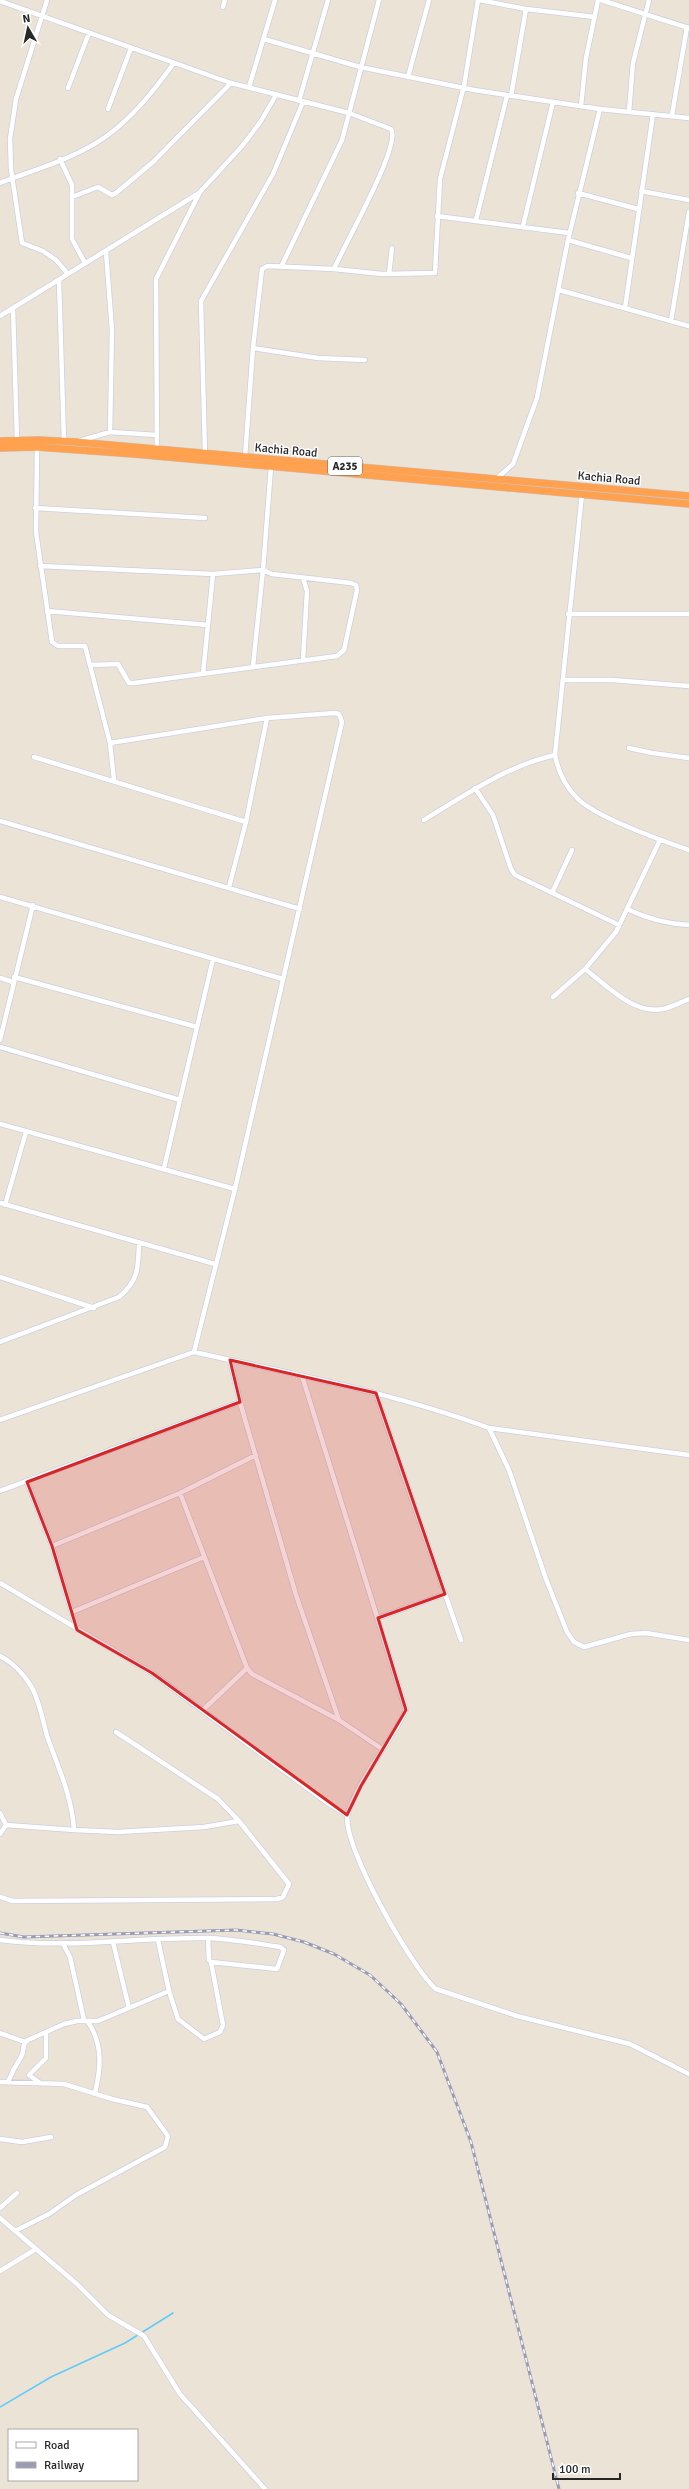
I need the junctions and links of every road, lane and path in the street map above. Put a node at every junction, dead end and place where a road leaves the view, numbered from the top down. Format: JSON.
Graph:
{"nodes":[{"id":1,"x":47,"y":0,"type":"edge"},
{"id":2,"x":225,"y":0,"type":"edge"},
{"id":3,"x":274,"y":0,"type":"edge"},
{"id":4,"x":328,"y":0,"type":"edge"},
{"id":5,"x":379,"y":0,"type":"edge"},
{"id":6,"x":429,"y":0,"type":"edge"},
{"id":7,"x":479,"y":0,"type":"edge"},
{"id":8,"x":598,"y":0,"type":"edge"},
{"id":9,"x":602,"y":0,"type":"edge"},
{"id":10,"x":649,"y":0,"type":"edge"},
{"id":11,"x":0,"y":1,"type":"edge"},
{"id":12,"x":223,"y":7,"type":"dead end"},
{"id":13,"x":526,"y":9,"type":"junction"},
{"id":14,"x":646,"y":14,"type":"junction"},
{"id":15,"x":44,"y":16,"type":"junction"},
{"id":16,"x":595,"y":17,"type":"junction"},
{"id":17,"x":688,"y":28,"type":"edge"},
{"id":18,"x":88,"y":33,"type":"junction"},
{"id":19,"x":264,"y":39,"type":"junction"},
{"id":20,"x":131,"y":48,"type":"junction"},
{"id":21,"x":312,"y":52,"type":"junction"},
{"id":22,"x":174,"y":63,"type":"junction"},
{"id":23,"x":360,"y":67,"type":"junction"},
{"id":24,"x":408,"y":77,"type":"junction"},
{"id":25,"x":231,"y":83,"type":"junction"},
{"id":26,"x":464,"y":86,"type":"junction"},
{"id":27,"x":249,"y":87,"type":"junction"},
{"id":28,"x":68,"y":88,"type":"dead end"},
{"id":29,"x":276,"y":95,"type":"junction"},
{"id":30,"x":509,"y":96,"type":"junction"},
{"id":31,"x":301,"y":101,"type":"junction"},
{"id":32,"x":553,"y":102,"type":"junction"},
{"id":33,"x":581,"y":106,"type":"junction"},
{"id":34,"x":108,"y":109,"type":"dead end"},
{"id":35,"x":600,"y":109,"type":"junction"},
{"id":36,"x":629,"y":112,"type":"junction"},
{"id":37,"x":349,"y":113,"type":"junction"},
{"id":38,"x":653,"y":114,"type":"junction"},
{"id":39,"x":672,"y":115,"type":"junction"},
{"id":40,"x":689,"y":118,"type":"edge"},
{"id":41,"x":60,"y":159,"type":"junction"},
{"id":42,"x":13,"y":178,"type":"junction"},
{"id":43,"x":0,"y":183,"type":"edge"},
{"id":44,"x":641,"y":191,"type":"junction"},
{"id":45,"x":200,"y":192,"type":"junction"},
{"id":46,"x":578,"y":193,"type":"junction"},
{"id":47,"x":72,"y":197,"type":"junction"},
{"id":48,"x":689,"y":200,"type":"edge"},
{"id":49,"x":638,"y":209,"type":"junction"},
{"id":50,"x":689,"y":212,"type":"edge"},
{"id":51,"x":437,"y":216,"type":"junction"},
{"id":52,"x":476,"y":220,"type":"junction"},
{"id":53,"x":688,"y":220,"type":"edge"},
{"id":54,"x":523,"y":226,"type":"junction"},
{"id":55,"x":569,"y":233,"type":"junction"},
{"id":56,"x":568,"y":240,"type":"junction"},
{"id":57,"x":392,"y":248,"type":"dead end"},
{"id":58,"x":106,"y":252,"type":"junction"},
{"id":59,"x":631,"y":258,"type":"junction"},
{"id":60,"x":85,"y":263,"type":"junction"},
{"id":61,"x":281,"y":266,"type":"junction"},
{"id":62,"x":334,"y":269,"type":"junction"},
{"id":63,"x":68,"y":274,"type":"junction"},
{"id":64,"x":390,"y":274,"type":"junction"},
{"id":65,"x":59,"y":280,"type":"junction"},
{"id":66,"x":559,"y":290,"type":"junction"},
{"id":67,"x":13,"y":308,"type":"junction"},
{"id":68,"x":625,"y":308,"type":"junction"},
{"id":69,"x":0,"y":316,"type":"edge"},
{"id":70,"x":671,"y":321,"type":"junction"},
{"id":71,"x":689,"y":326,"type":"edge"},
{"id":72,"x":253,"y":348,"type":"junction"},
{"id":73,"x":365,"y":360,"type":"dead end"},
{"id":74,"x":110,"y":432,"type":"junction"},
{"id":75,"x":157,"y":435,"type":"junction"},
{"id":76,"x":17,"y":440,"type":"junction"},
{"id":77,"x":0,"y":441,"type":"edge"},
{"id":78,"x":64,"y":442,"type":"junction"},
{"id":79,"x":76,"y":442,"type":"junction"},
{"id":80,"x":88,"y":444,"type":"junction"},
{"id":81,"x":37,"y":447,"type":"junction"},
{"id":82,"x":0,"y":448,"type":"edge"},
{"id":83,"x":157,"y":450,"type":"junction"},
{"id":84,"x":88,"y":451,"type":"junction"},
{"id":85,"x":205,"y":454,"type":"junction"},
{"id":86,"x":245,"y":457,"type":"junction"},
{"id":87,"x":271,"y":466,"type":"junction"},
{"id":88,"x":496,"y":479,"type":"junction"},
{"id":89,"x":582,"y":494,"type":"junction"},
{"id":90,"x":689,"y":496,"type":"edge"},
{"id":91,"x":689,"y":504,"type":"edge"},
{"id":92,"x":35,"y":508,"type":"junction"},
{"id":93,"x":206,"y":518,"type":"dead end"},
{"id":94,"x":40,"y":566,"type":"junction"},
{"id":95,"x":264,"y":570,"type":"junction"},
{"id":96,"x":213,"y":574,"type":"junction"},
{"id":97,"x":303,"y":578,"type":"junction"},
{"id":98,"x":47,"y":611,"type":"junction"},
{"id":99,"x":568,"y":614,"type":"junction"},
{"id":100,"x":689,"y":614,"type":"edge"},
{"id":101,"x":208,"y":625,"type":"junction"},
{"id":102,"x":303,"y":660,"type":"junction"},
{"id":103,"x":91,"y":664,"type":"junction"},
{"id":104,"x":253,"y":666,"type":"junction"},
{"id":105,"x":203,"y":674,"type":"junction"},
{"id":106,"x":562,"y":680,"type":"junction"},
{"id":107,"x":689,"y":686,"type":"edge"},
{"id":108,"x":267,"y":718,"type":"junction"},
{"id":109,"x":110,"y":743,"type":"junction"},
{"id":110,"x":629,"y":748,"type":"dead end"},
{"id":111,"x":555,"y":754,"type":"junction"},
{"id":112,"x":34,"y":757,"type":"dead end"},
{"id":113,"x":689,"y":758,"type":"edge"},
{"id":114,"x":114,"y":780,"type":"junction"},
{"id":115,"x":475,"y":788,"type":"junction"},
{"id":116,"x":424,"y":820,"type":"dead end"},
{"id":117,"x":0,"y":821,"type":"edge"},
{"id":118,"x":246,"y":822,"type":"junction"},
{"id":119,"x":660,"y":840,"type":"junction"},
{"id":120,"x":572,"y":850,"type":"dead end"},
{"id":121,"x":689,"y":850,"type":"edge"},
{"id":122,"x":229,"y":887,"type":"junction"},
{"id":123,"x":552,"y":893,"type":"junction"},
{"id":124,"x":0,"y":897,"type":"edge"},
{"id":125,"x":33,"y":905,"type":"junction"},
{"id":126,"x":300,"y":909,"type":"junction"},
{"id":127,"x":627,"y":909,"type":"junction"},
{"id":128,"x":619,"y":925,"type":"junction"},
{"id":129,"x":689,"y":925,"type":"edge"},
{"id":130,"x":213,"y":959,"type":"junction"},
{"id":131,"x":585,"y":969,"type":"junction"},
{"id":132,"x":0,"y":978,"type":"edge"},
{"id":133,"x":283,"y":979,"type":"junction"},
{"id":134,"x":14,"y":980,"type":"junction"},
{"id":135,"x":553,"y":997,"type":"dead end"},
{"id":136,"x":689,"y":999,"type":"edge"},
{"id":137,"x":197,"y":1027,"type":"junction"},
{"id":138,"x":0,"y":1040,"type":"edge"},
{"id":139,"x":0,"y":1047,"type":"edge"},
{"id":140,"x":180,"y":1100,"type":"junction"},
{"id":141,"x":0,"y":1124,"type":"edge"},
{"id":142,"x":26,"y":1132,"type":"junction"},
{"id":143,"x":164,"y":1168,"type":"junction"},
{"id":144,"x":235,"y":1189,"type":"junction"},
{"id":145,"x":0,"y":1203,"type":"edge"},
{"id":146,"x":5,"y":1205,"type":"junction"},
{"id":147,"x":139,"y":1243,"type":"junction"},
{"id":148,"x":215,"y":1264,"type":"junction"},
{"id":149,"x":0,"y":1277,"type":"edge"},
{"id":150,"x":94,"y":1308,"type":"junction"},
{"id":151,"x":0,"y":1342,"type":"edge"},
{"id":152,"x":194,"y":1352,"type":"junction"},
{"id":153,"x":230,"y":1360,"type":"junction"},
{"id":154,"x":302,"y":1376,"type":"junction"},
{"id":155,"x":376,"y":1393,"type":"junction"},
{"id":156,"x":240,"y":1402,"type":"junction"},
{"id":157,"x":0,"y":1419,"type":"edge"},
{"id":158,"x":489,"y":1428,"type":"junction"},
{"id":159,"x":256,"y":1455,"type":"junction"},
{"id":160,"x":689,"y":1455,"type":"edge"},
{"id":161,"x":27,"y":1482,"type":"junction"},
{"id":162,"x":0,"y":1491,"type":"edge"},
{"id":163,"x":180,"y":1493,"type":"junction"},
{"id":164,"x":52,"y":1546,"type":"junction"},
{"id":165,"x":204,"y":1557,"type":"junction"},
{"id":166,"x":0,"y":1583,"type":"edge"},
{"id":167,"x":445,"y":1594,"type":"junction"},
{"id":168,"x":72,"y":1612,"type":"junction"},
{"id":169,"x":378,"y":1618,"type":"junction"},
{"id":170,"x":77,"y":1630,"type":"junction"},
{"id":171,"x":461,"y":1640,"type":"dead end"},
{"id":172,"x":689,"y":1640,"type":"edge"},
{"id":173,"x":0,"y":1656,"type":"edge"},
{"id":174,"x":247,"y":1668,"type":"junction"},
{"id":175,"x":203,"y":1710,"type":"junction"},
{"id":176,"x":339,"y":1720,"type":"junction"},
{"id":177,"x":116,"y":1732,"type":"dead end"},
{"id":178,"x":382,"y":1749,"type":"junction"},
{"id":179,"x":0,"y":1813,"type":"edge"},
{"id":180,"x":347,"y":1815,"type":"junction"},
{"id":181,"x":239,"y":1820,"type":"junction"},
{"id":182,"x":6,"y":1825,"type":"junction"},
{"id":183,"x":74,"y":1830,"type":"junction"},
{"id":184,"x":0,"y":1834,"type":"edge"},
{"id":185,"x":0,"y":1897,"type":"edge"},
{"id":186,"x":208,"y":1938,"type":"junction"},
{"id":187,"x":0,"y":1940,"type":"edge"},
{"id":188,"x":158,"y":1940,"type":"junction"},
{"id":189,"x":112,"y":1942,"type":"junction"},
{"id":190,"x":63,"y":1944,"type":"junction"},
{"id":191,"x":211,"y":1962,"type":"junction"},
{"id":192,"x":169,"y":1991,"type":"junction"},
{"id":193,"x":129,"y":2008,"type":"junction"},
{"id":194,"x":86,"y":2021,"type":"junction"},
{"id":195,"x":46,"y":2032,"type":"junction"},
{"id":196,"x":0,"y":2033,"type":"edge"},
{"id":197,"x":25,"y":2042,"type":"junction"},
{"id":198,"x":689,"y":2074,"type":"edge"},
{"id":199,"x":0,"y":2082,"type":"edge"},
{"id":200,"x":8,"y":2082,"type":"junction"},
{"id":201,"x":41,"y":2083,"type":"junction"},
{"id":202,"x":95,"y":2093,"type":"junction"},
{"id":203,"x":51,"y":2137,"type":"dead end"},
{"id":204,"x":0,"y":2139,"type":"edge"},
{"id":205,"x":17,"y":2192,"type":"dead end"},
{"id":206,"x":0,"y":2208,"type":"edge"},
{"id":207,"x":0,"y":2218,"type":"edge"},
{"id":208,"x":17,"y":2230,"type":"junction"},
{"id":209,"x":36,"y":2249,"type":"junction"},
{"id":210,"x":0,"y":2270,"type":"edge"},
{"id":211,"x":265,"y":2489,"type":"edge"}],
"edges":[{"from":1,"to":15,"type":"street"},
{"from":2,"to":12,"type":"street"},
{"from":3,"to":19,"type":"street"},
{"from":4,"to":21,"type":"street"},
{"from":5,"to":23,"type":"street"},
{"from":6,"to":24,"type":"street"},
{"from":7,"to":13,"type":"street"},
{"from":7,"to":26,"type":"street"},
{"from":8,"to":16,"type":"street"},
{"from":9,"to":14,"type":"street"},
{"from":10,"to":14,"type":"street"},
{"from":11,"to":15,"type":"street"},
{"from":13,"to":16,"type":"street"},
{"from":13,"to":30,"type":"street"},
{"from":14,"to":17,"type":"street"},
{"from":14,"to":36,"type":"street"},
{"from":15,"to":18,"type":"street"},
{"from":15,"to":42,"type":"street"},
{"from":16,"to":33,"type":"street"},
{"from":17,"to":39,"type":"street"},
{"from":18,"to":20,"type":"street"},
{"from":18,"to":28,"type":"street"},
{"from":19,"to":21,"type":"street"},
{"from":19,"to":27,"type":"street"},
{"from":20,"to":22,"type":"street"},
{"from":20,"to":34,"type":"street"},
{"from":21,"to":23,"type":"street"},
{"from":21,"to":31,"type":"street"},
{"from":22,"to":25,"type":"street"},
{"from":22,"to":41,"type":"street"},
{"from":23,"to":24,"type":"street"},
{"from":23,"to":37,"type":"street"},
{"from":24,"to":26,"type":"street"},
{"from":25,"to":27,"type":"street"},
{"from":25,"to":47,"type":"street"},
{"from":26,"to":30,"type":"street"},
{"from":26,"to":51,"type":"street"},
{"from":27,"to":29,"type":"street"},
{"from":29,"to":31,"type":"street"},
{"from":29,"to":45,"type":"street"},
{"from":30,"to":32,"type":"street"},
{"from":30,"to":52,"type":"street"},
{"from":31,"to":37,"type":"street"},
{"from":31,"to":85,"type":"street"},
{"from":32,"to":33,"type":"street"},
{"from":32,"to":54,"type":"street"},
{"from":33,"to":35,"type":"street"},
{"from":35,"to":36,"type":"street"},
{"from":35,"to":46,"type":"street"},
{"from":36,"to":38,"type":"street"},
{"from":37,"to":61,"type":"street"},
{"from":37,"to":62,"type":"street"},
{"from":38,"to":39,"type":"street"},
{"from":38,"to":44,"type":"street"},
{"from":39,"to":40,"type":"street"},
{"from":41,"to":42,"type":"street"},
{"from":41,"to":47,"type":"street"},
{"from":42,"to":43,"type":"street"},
{"from":42,"to":63,"type":"street"},
{"from":44,"to":48,"type":"street"},
{"from":44,"to":49,"type":"street"},
{"from":45,"to":58,"type":"street"},
{"from":45,"to":75,"type":"street"},
{"from":46,"to":49,"type":"street"},
{"from":46,"to":55,"type":"street"},
{"from":47,"to":60,"type":"street"},
{"from":49,"to":59,"type":"street"},
{"from":50,"to":53,"type":"street"},
{"from":51,"to":52,"type":"street"},
{"from":51,"to":64,"type":"street"},
{"from":52,"to":54,"type":"street"},
{"from":53,"to":70,"type":"street"},
{"from":54,"to":55,"type":"street"},
{"from":55,"to":56,"type":"street"},
{"from":56,"to":59,"type":"street"},
{"from":56,"to":66,"type":"street"},
{"from":57,"to":64,"type":"street"},
{"from":58,"to":60,"type":"street"},
{"from":58,"to":74,"type":"street"},
{"from":59,"to":68,"type":"street"},
{"from":60,"to":63,"type":"street"},
{"from":61,"to":62,"type":"street"},
{"from":61,"to":72,"type":"street"},
{"from":62,"to":64,"type":"street"},
{"from":63,"to":65,"type":"street"},
{"from":65,"to":67,"type":"street"},
{"from":65,"to":78,"type":"street"},
{"from":66,"to":68,"type":"street"},
{"from":66,"to":88,"type":"street"},
{"from":67,"to":69,"type":"street"},
{"from":67,"to":76,"type":"street"},
{"from":68,"to":70,"type":"street"},
{"from":70,"to":71,"type":"street"},
{"from":72,"to":73,"type":"street"},
{"from":72,"to":86,"type":"street"},
{"from":74,"to":75,"type":"street"},
{"from":74,"to":79,"type":"street"},
{"from":75,"to":83,"type":"street"},
{"from":76,"to":77,"type":"highway","name":"Kachia Road","number":"A235"},
{"from":76,"to":78,"type":"highway","name":"Kachia Road","number":"A235"},
{"from":78,"to":79,"type":"highway","name":"Kachia Road","number":"A235"},
{"from":79,"to":80,"type":"highway","name":"Kachia Road","number":"A235"},
{"from":80,"to":83,"type":"highway","name":"Kachia Road","number":"A235"},
{"from":80,"to":84,"type":"highway"},
{"from":81,"to":82,"type":"highway","name":"Kachia Road","number":"A235"},
{"from":81,"to":84,"type":"highway","name":"Kachia Road","number":"A235"},
{"from":81,"to":92,"type":"street"},
{"from":83,"to":85,"type":"highway","name":"Kachia Road","number":"A235"},
{"from":84,"to":87,"type":"highway","name":"Kachia Road","number":"A235"},
{"from":85,"to":86,"type":"highway","name":"Kachia Road","number":"A235"},
{"from":86,"to":88,"type":"highway","name":"Kachia Road","number":"A235"},
{"from":87,"to":89,"type":"highway","name":"Kachia Road","number":"A235"},
{"from":87,"to":95,"type":"street"},
{"from":88,"to":90,"type":"highway","name":"Kachia Road","number":"A235"},
{"from":89,"to":91,"type":"highway","name":"Kachia Road","number":"A235"},
{"from":89,"to":99,"type":"street"},
{"from":92,"to":93,"type":"street"},
{"from":92,"to":94,"type":"street"},
{"from":94,"to":96,"type":"street"},
{"from":94,"to":98,"type":"street"},
{"from":95,"to":96,"type":"street"},
{"from":95,"to":97,"type":"street"},
{"from":95,"to":104,"type":"street"},
{"from":96,"to":101,"type":"street"},
{"from":97,"to":102,"type":"street"},
{"from":97,"to":102,"type":"street"},
{"from":98,"to":101,"type":"street"},
{"from":98,"to":103,"type":"street"},
{"from":99,"to":100,"type":"street"},
{"from":99,"to":106,"type":"street"},
{"from":101,"to":105,"type":"street"},
{"from":102,"to":104,"type":"street"},
{"from":103,"to":105,"type":"street"},
{"from":103,"to":109,"type":"street"},
{"from":104,"to":105,"type":"street"},
{"from":106,"to":107,"type":"street"},
{"from":106,"to":111,"type":"street"},
{"from":108,"to":109,"type":"street"},
{"from":108,"to":118,"type":"street"},
{"from":108,"to":126,"type":"street"},
{"from":109,"to":114,"type":"street"},
{"from":110,"to":113,"type":"street"},
{"from":111,"to":115,"type":"street"},
{"from":111,"to":119,"type":"street"},
{"from":112,"to":114,"type":"street"},
{"from":114,"to":118,"type":"street"},
{"from":115,"to":116,"type":"street"},
{"from":115,"to":123,"type":"street"},
{"from":117,"to":122,"type":"street"},
{"from":118,"to":122,"type":"street"},
{"from":119,"to":121,"type":"street"},
{"from":119,"to":127,"type":"street"},
{"from":120,"to":123,"type":"street"},
{"from":122,"to":126,"type":"street"},
{"from":123,"to":128,"type":"street"},
{"from":124,"to":125,"type":"street"},
{"from":125,"to":130,"type":"street"},
{"from":125,"to":134,"type":"street"},
{"from":126,"to":133,"type":"street"},
{"from":127,"to":128,"type":"street"},
{"from":127,"to":129,"type":"street"},
{"from":128,"to":131,"type":"street"},
{"from":130,"to":133,"type":"street"},
{"from":130,"to":137,"type":"street"},
{"from":131,"to":135,"type":"street"},
{"from":131,"to":136,"type":"street"},
{"from":132,"to":134,"type":"street"},
{"from":133,"to":144,"type":"street"},
{"from":134,"to":137,"type":"street"},
{"from":134,"to":138,"type":"street"},
{"from":137,"to":140,"type":"street"},
{"from":139,"to":140,"type":"street"},
{"from":140,"to":143,"type":"street"},
{"from":141,"to":142,"type":"street"},
{"from":142,"to":143,"type":"street"},
{"from":142,"to":146,"type":"street"},
{"from":143,"to":144,"type":"street"},
{"from":144,"to":148,"type":"street"},
{"from":145,"to":146,"type":"street"},
{"from":146,"to":147,"type":"street"},
{"from":147,"to":148,"type":"street"},
{"from":147,"to":150,"type":"street"},
{"from":148,"to":152,"type":"street"},
{"from":149,"to":150,"type":"street"},
{"from":150,"to":151,"type":"street"},
{"from":152,"to":153,"type":"street"},
{"from":152,"to":157,"type":"street"},
{"from":153,"to":154,"type":"street"},
{"from":153,"to":156,"type":"street"},
{"from":154,"to":155,"type":"street"},
{"from":154,"to":169,"type":"street"},
{"from":155,"to":158,"type":"street"},
{"from":155,"to":167,"type":"street"},
{"from":156,"to":159,"type":"street"},
{"from":156,"to":161,"type":"street"},
{"from":158,"to":160,"type":"street"},
{"from":158,"to":172,"type":"street"},
{"from":159,"to":163,"type":"street"},
{"from":159,"to":176,"type":"street"},
{"from":161,"to":162,"type":"street"},
{"from":161,"to":164,"type":"street"},
{"from":163,"to":164,"type":"street"},
{"from":163,"to":165,"type":"street"},
{"from":164,"to":168,"type":"street"},
{"from":165,"to":168,"type":"street"},
{"from":165,"to":174,"type":"street"},
{"from":166,"to":170,"type":"street"},
{"from":167,"to":169,"type":"street"},
{"from":167,"to":171,"type":"street"},
{"from":168,"to":170,"type":"street"},
{"from":169,"to":178,"type":"street"},
{"from":170,"to":175,"type":"street"},
{"from":173,"to":183,"type":"street"},
{"from":174,"to":175,"type":"street"},
{"from":174,"to":176,"type":"street"},
{"from":175,"to":180,"type":"street"},
{"from":176,"to":178,"type":"street"},
{"from":177,"to":181,"type":"street"},
{"from":178,"to":180,"type":"street"},
{"from":179,"to":182,"type":"street"},
{"from":180,"to":198,"type":"street"},
{"from":181,"to":183,"type":"street"},
{"from":181,"to":185,"type":"street"},
{"from":182,"to":183,"type":"street"},
{"from":182,"to":184,"type":"street"},
{"from":186,"to":188,"type":"street"},
{"from":186,"to":191,"type":"street"},
{"from":186,"to":191,"type":"street"},
{"from":187,"to":190,"type":"street"},
{"from":188,"to":189,"type":"street"},
{"from":188,"to":192,"type":"street"},
{"from":189,"to":190,"type":"street"},
{"from":189,"to":193,"type":"street"},
{"from":190,"to":194,"type":"street"},
{"from":191,"to":192,"type":"street"},
{"from":192,"to":193,"type":"street"},
{"from":193,"to":194,"type":"street"},
{"from":194,"to":195,"type":"street"},
{"from":194,"to":202,"type":"street"},
{"from":195,"to":197,"type":"street"},
{"from":195,"to":201,"type":"street"},
{"from":196,"to":197,"type":"street"},
{"from":197,"to":200,"type":"street"},
{"from":199,"to":200,"type":"street"},
{"from":200,"to":201,"type":"street"},
{"from":201,"to":202,"type":"street"},
{"from":202,"to":208,"type":"street"},
{"from":203,"to":204,"type":"street"},
{"from":205,"to":206,"type":"street"},
{"from":207,"to":208,"type":"street"},
{"from":208,"to":209,"type":"street"},
{"from":209,"to":210,"type":"street"},
{"from":209,"to":211,"type":"street"}]}
